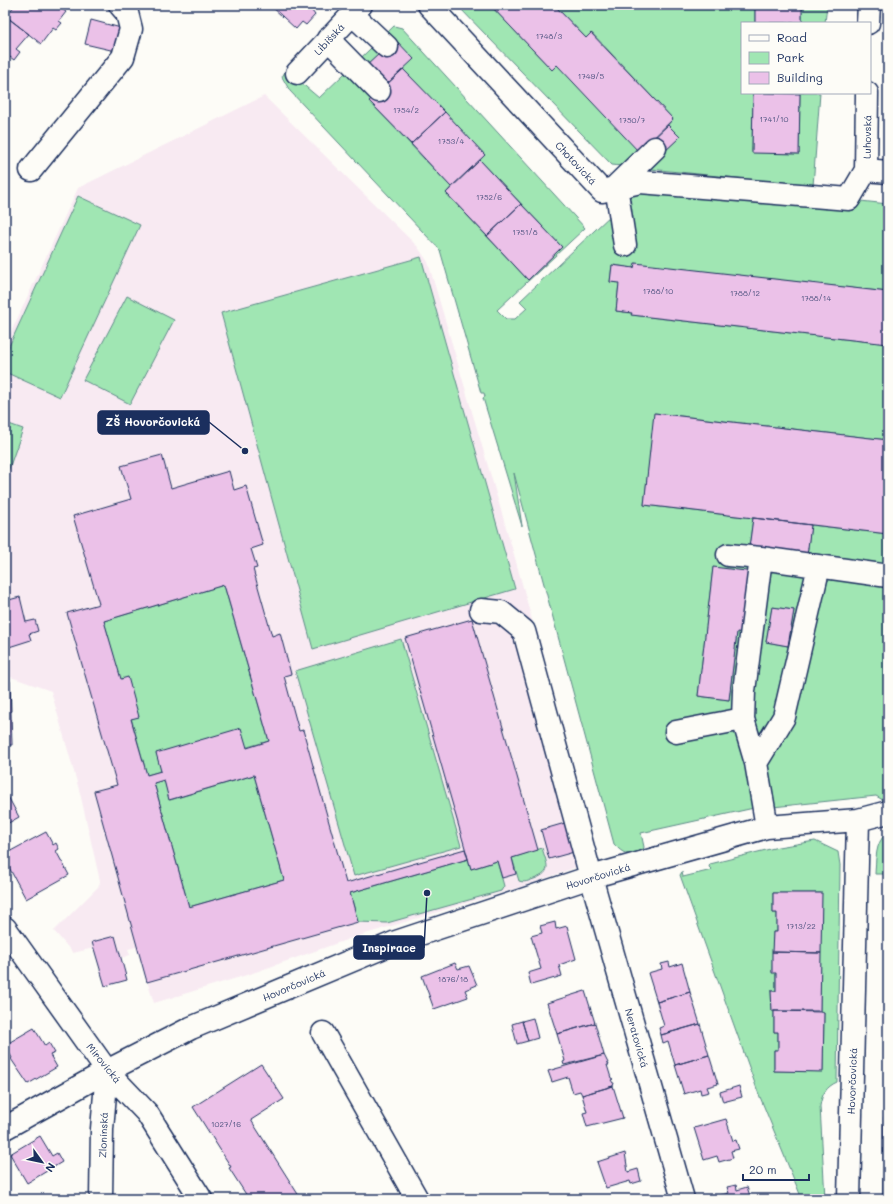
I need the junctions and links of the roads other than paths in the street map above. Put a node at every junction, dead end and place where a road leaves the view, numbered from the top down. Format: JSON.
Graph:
{"nodes":[{"id":1,"x":120,"y":5,"type":"edge"},
{"id":2,"x":429,"y":5,"type":"edge"},
{"id":3,"x":869,"y":5,"type":"edge"},
{"id":4,"x":357,"y":10,"type":"edge"},
{"id":5,"x":868,"y":22,"type":"edge"},
{"id":6,"x":328,"y":39,"type":"junction"},
{"id":7,"x":387,"y":47,"type":"dead end"},
{"id":8,"x":297,"y":73,"type":"dead end"},
{"id":9,"x":379,"y":91,"type":"dead end"},
{"id":10,"x":868,"y":94,"type":"edge"},
{"id":11,"x":655,"y":148,"type":"dead end"},
{"id":12,"x":31,"y":170,"type":"dead end"},
{"id":13,"x":866,"y":170,"type":"junction"},
{"id":14,"x":888,"y":172,"type":"edge"},
{"id":15,"x":616,"y":186,"type":"junction"},
{"id":16,"x":849,"y":199,"type":"joint"},
{"id":17,"x":625,"y":245,"type":"dead end"},
{"id":18,"x":728,"y":555,"type":"dead end"},
{"id":19,"x":761,"y":558,"type":"junction"},
{"id":20,"x":819,"y":566,"type":"junction"},
{"id":21,"x":888,"y":576,"type":"edge"},
{"id":22,"x":481,"y":610,"type":"dead end"},
{"id":23,"x":743,"y":719,"type":"junction"},
{"id":24,"x":676,"y":732,"type":"dead end"},
{"id":25,"x":756,"y":763,"type":"junction"},
{"id":26,"x":888,"y":812,"type":"edge"},
{"id":27,"x":858,"y":820,"type":"junction"},
{"id":28,"x":767,"y":827,"type":"junction"},
{"id":29,"x":591,"y":877,"type":"junction"},
{"id":30,"x":5,"y":928,"type":"edge"},
{"id":31,"x":323,"y":1033,"type":"dead end"},
{"id":32,"x":107,"y":1071,"type":"junction"},
{"id":33,"x":5,"y":1128,"type":"edge"},
{"id":34,"x":101,"y":1199,"type":"edge"},
{"id":35,"x":201,"y":1199,"type":"edge"},
{"id":36,"x":417,"y":1199,"type":"edge"},
{"id":37,"x":683,"y":1199,"type":"edge"},
{"id":38,"x":849,"y":1199,"type":"edge"}],
"edges":[{"from":1,"to":12,"type":"street"},
{"from":2,"to":15,"type":"street","name":"Chotovická"},
{"from":3,"to":5,"type":"street"},
{"from":4,"to":6,"type":"street","name":"Libišská"},
{"from":4,"to":7,"type":"street"},
{"from":6,"to":8,"type":"street","name":"Libišská"},
{"from":6,"to":9,"type":"street"},
{"from":10,"to":13,"type":"street","name":"Luhovská"},
{"from":11,"to":15,"type":"street"},
{"from":13,"to":14,"type":"street"},
{"from":13,"to":16,"type":"street","name":"Luhovská"},
{"from":15,"to":16,"type":"street","name":"Chotovická"},
{"from":15,"to":17,"type":"street"},
{"from":18,"to":19,"type":"street"},
{"from":19,"to":20,"type":"street"},
{"from":19,"to":23,"type":"street"},
{"from":20,"to":21,"type":"street"},
{"from":20,"to":25,"type":"street"},
{"from":22,"to":29,"type":"street","name":"Neratovická"},
{"from":23,"to":24,"type":"street"},
{"from":23,"to":25,"type":"street"},
{"from":25,"to":28,"type":"street"},
{"from":26,"to":27,"type":"street"},
{"from":27,"to":28,"type":"street","name":"Hovorčovická"},
{"from":27,"to":38,"type":"street","name":"Hovorčovická"},
{"from":28,"to":29,"type":"street","name":"Hovorčovická"},
{"from":29,"to":32,"type":"street","name":"Hovorčovická"},
{"from":29,"to":37,"type":"street","name":"Neratovická"},
{"from":30,"to":32,"type":"street","name":"Mirovická"},
{"from":31,"to":36,"type":"street"},
{"from":32,"to":33,"type":"street","name":"Hovorčovická"},
{"from":32,"to":34,"type":"street","name":"Zlonínská"},
{"from":32,"to":35,"type":"street","name":"Mirovická"}]}
